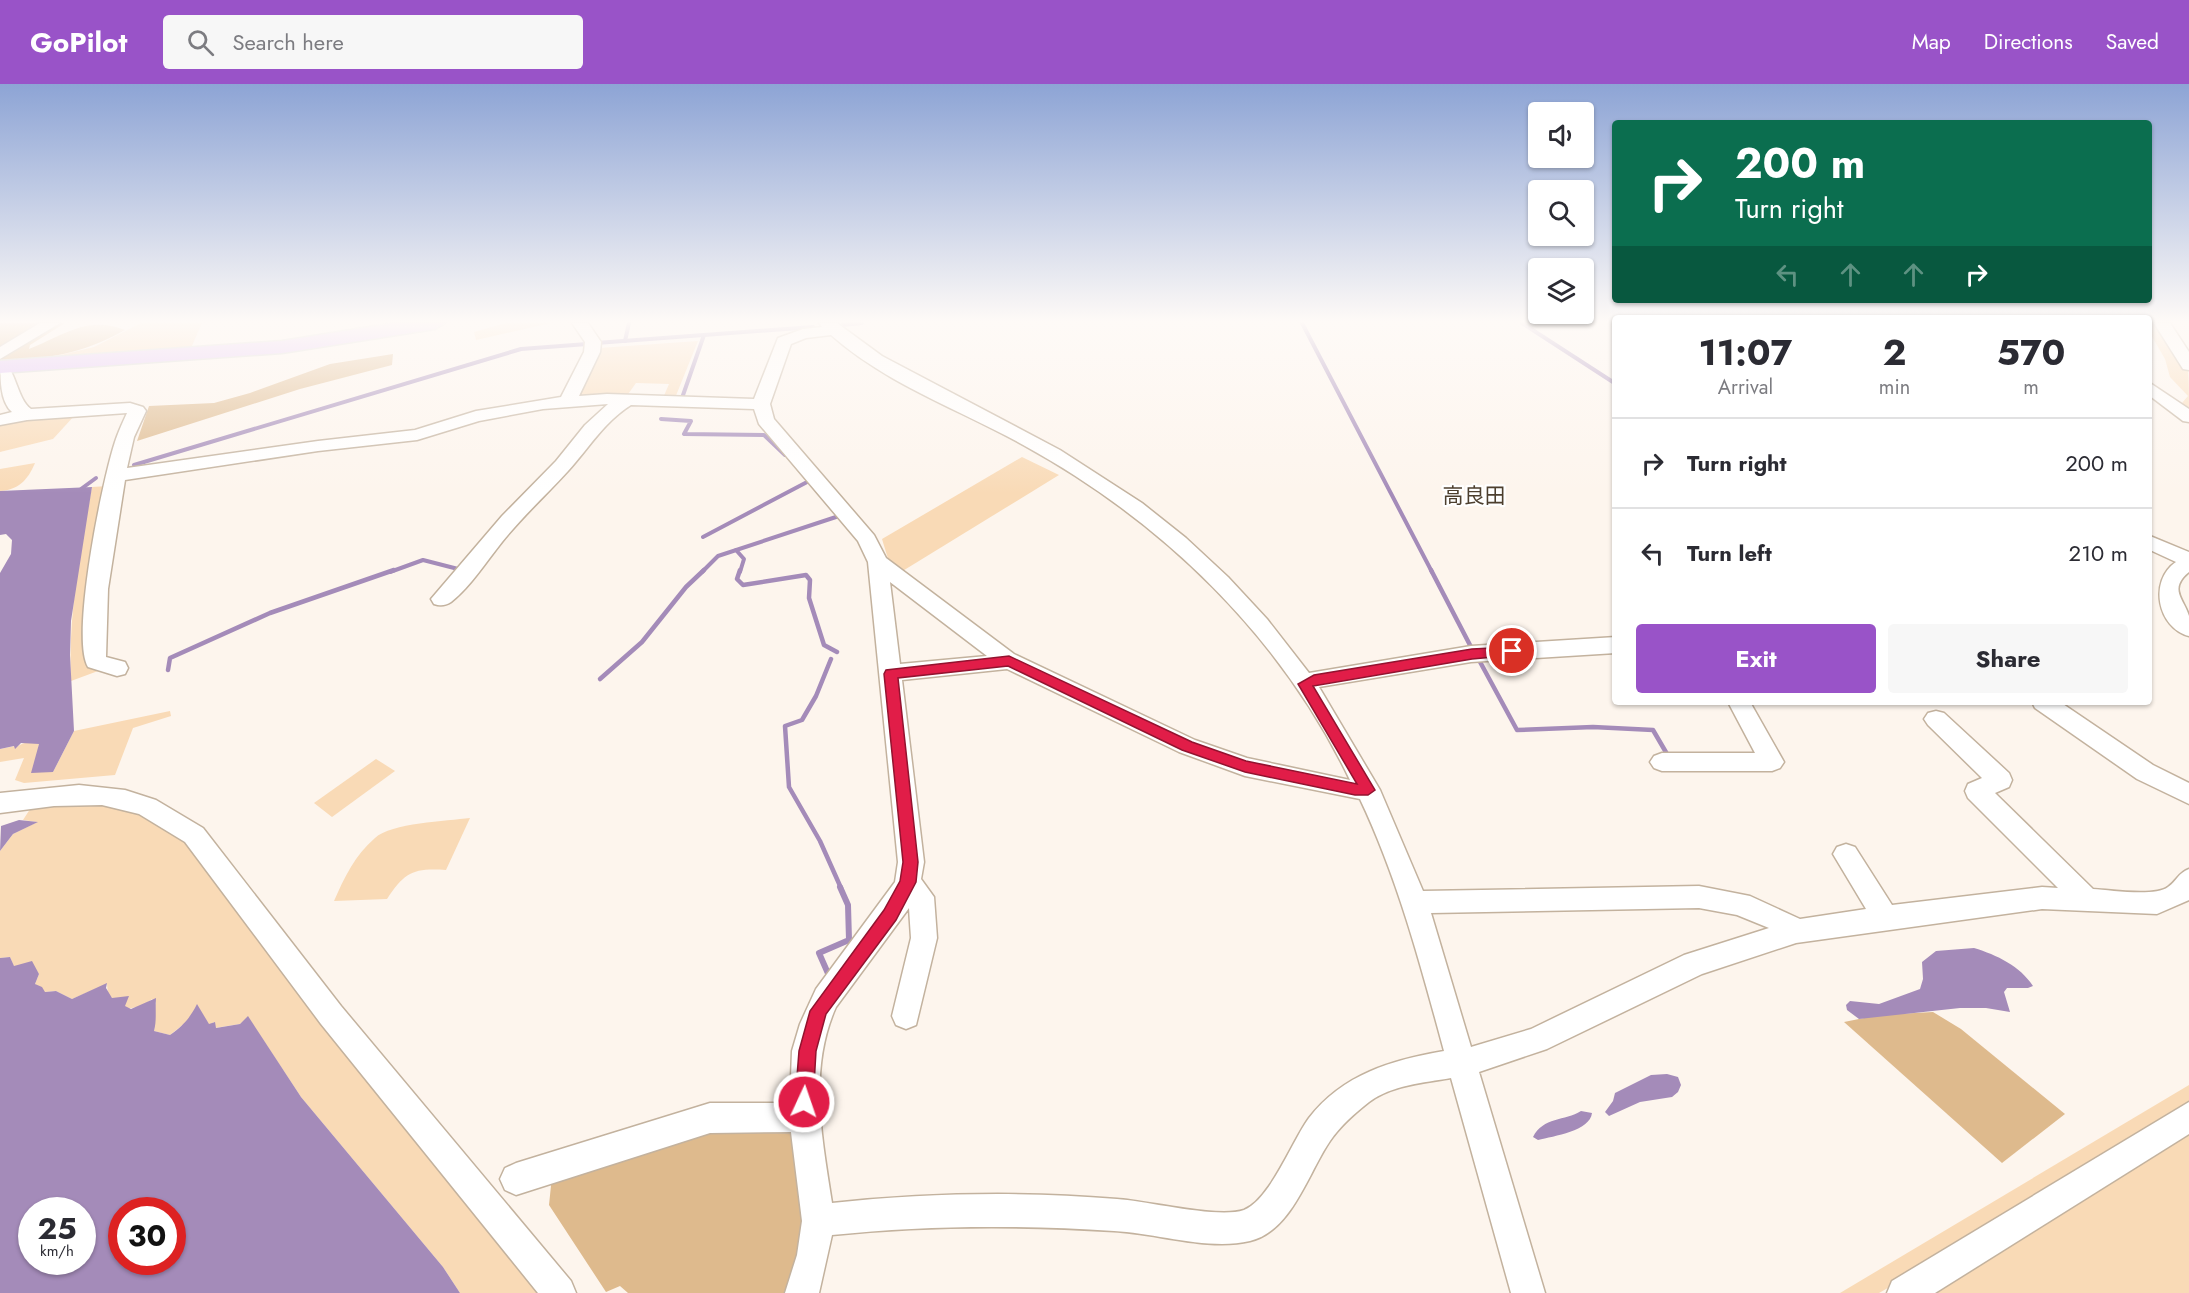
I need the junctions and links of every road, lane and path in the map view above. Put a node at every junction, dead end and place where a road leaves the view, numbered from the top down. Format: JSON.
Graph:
{"nodes":[{"id":1,"x":6,"y":379,"type":"edge"},
{"id":2,"x":578,"y":379,"type":"edge"},
{"id":3,"x":770,"y":379,"type":"edge"},
{"id":4,"x":913,"y":379,"type":"edge"},
{"id":5,"x":2152,"y":389,"type":"edge"},
{"id":6,"x":627,"y":400,"type":"junction"},
{"id":7,"x":567,"y":402,"type":"junction"},
{"id":8,"x":761,"y":404,"type":"junction"},
{"id":9,"x":27,"y":415,"type":"junction"},
{"id":10,"x":2189,"y":417,"type":"edge"},
{"id":11,"x":0,"y":420,"type":"edge"},
{"id":12,"x":118,"y":475,"type":"junction"},
{"id":13,"x":2152,"y":543,"type":"edge"},
{"id":14,"x":2189,"y":561,"type":"edge"},
{"id":15,"x":878,"y":562,"type":"junction"},
{"id":16,"x":441,"y":599,"type":"dead end"},
{"id":17,"x":2189,"y":629,"type":"edge"},
{"id":18,"x":1612,"y":645,"type":"edge"},
{"id":19,"x":1009,"y":661,"type":"junction"},
{"id":20,"x":117,"y":668,"type":"dead end"},
{"id":21,"x":891,"y":674,"type":"junction"},
{"id":22,"x":1305,"y":684,"type":"junction"},
{"id":23,"x":1741,"y":705,"type":"edge"},
{"id":24,"x":2047,"y":705,"type":"edge"},
{"id":25,"x":1936,"y":719,"type":"dead end"},
{"id":26,"x":1662,"y":762,"type":"dead end"},
{"id":27,"x":1368,"y":790,"type":"junction"},
{"id":28,"x":2189,"y":794,"type":"edge"},
{"id":29,"x":0,"y":803,"type":"edge"},
{"id":30,"x":1846,"y":854,"type":"dead end"},
{"id":31,"x":2189,"y":880,"type":"edge"},
{"id":32,"x":908,"y":882,"type":"junction"},
{"id":33,"x":2087,"y":900,"type":"junction"},
{"id":34,"x":1414,"y":902,"type":"junction"},
{"id":35,"x":1885,"y":917,"type":"junction"},
{"id":36,"x":1796,"y":932,"type":"junction"},
{"id":37,"x":906,"y":1016,"type":"dead end"},
{"id":38,"x":1461,"y":1062,"type":"junction"},
{"id":39,"x":804,"y":1117,"type":"junction"},
{"id":40,"x":2189,"y":1117,"type":"edge"},
{"id":41,"x":516,"y":1179,"type":"dead end"},
{"id":42,"x":818,"y":1221,"type":"junction"},
{"id":43,"x":559,"y":1293,"type":"edge"},
{"id":44,"x":802,"y":1293,"type":"edge"},
{"id":45,"x":1528,"y":1293,"type":"edge"},
{"id":46,"x":1904,"y":1293,"type":"edge"}],
"edges":[{"from":1,"to":9,"type":"street"},
{"from":2,"to":7,"type":"street"},
{"from":3,"to":8,"type":"street"},
{"from":4,"to":22,"type":"street"},
{"from":5,"to":10,"type":"street"},
{"from":6,"to":7,"type":"street"},
{"from":6,"to":8,"type":"street"},
{"from":6,"to":16,"type":"street"},
{"from":7,"to":12,"type":"street"},
{"from":8,"to":15,"type":"street"},
{"from":9,"to":11,"type":"street"},
{"from":9,"to":12,"type":"street"},
{"from":12,"to":20,"type":"street"},
{"from":13,"to":14,"type":"street"},
{"from":14,"to":17,"type":"street"},
{"from":15,"to":19,"type":"street"},
{"from":15,"to":21,"type":"street"},
{"from":18,"to":22,"type":"street"},
{"from":19,"to":21,"type":"street"},
{"from":19,"to":27,"type":"street"},
{"from":21,"to":32,"type":"street"},
{"from":22,"to":27,"type":"street"},
{"from":23,"to":26,"type":"street"},
{"from":24,"to":28,"type":"street"},
{"from":25,"to":33,"type":"street"},
{"from":27,"to":34,"type":"street"},
{"from":29,"to":43,"type":"street"},
{"from":30,"to":35,"type":"street"},
{"from":31,"to":33,"type":"street"},
{"from":32,"to":37,"type":"street"},
{"from":32,"to":39,"type":"street"},
{"from":33,"to":35,"type":"street"},
{"from":34,"to":36,"type":"street"},
{"from":34,"to":38,"type":"street"},
{"from":35,"to":36,"type":"street"},
{"from":36,"to":38,"type":"street"},
{"from":38,"to":42,"type":"street"},
{"from":38,"to":45,"type":"street"},
{"from":39,"to":41,"type":"street"},
{"from":39,"to":42,"type":"street"},
{"from":40,"to":46,"type":"street"},
{"from":42,"to":44,"type":"street"}]}
